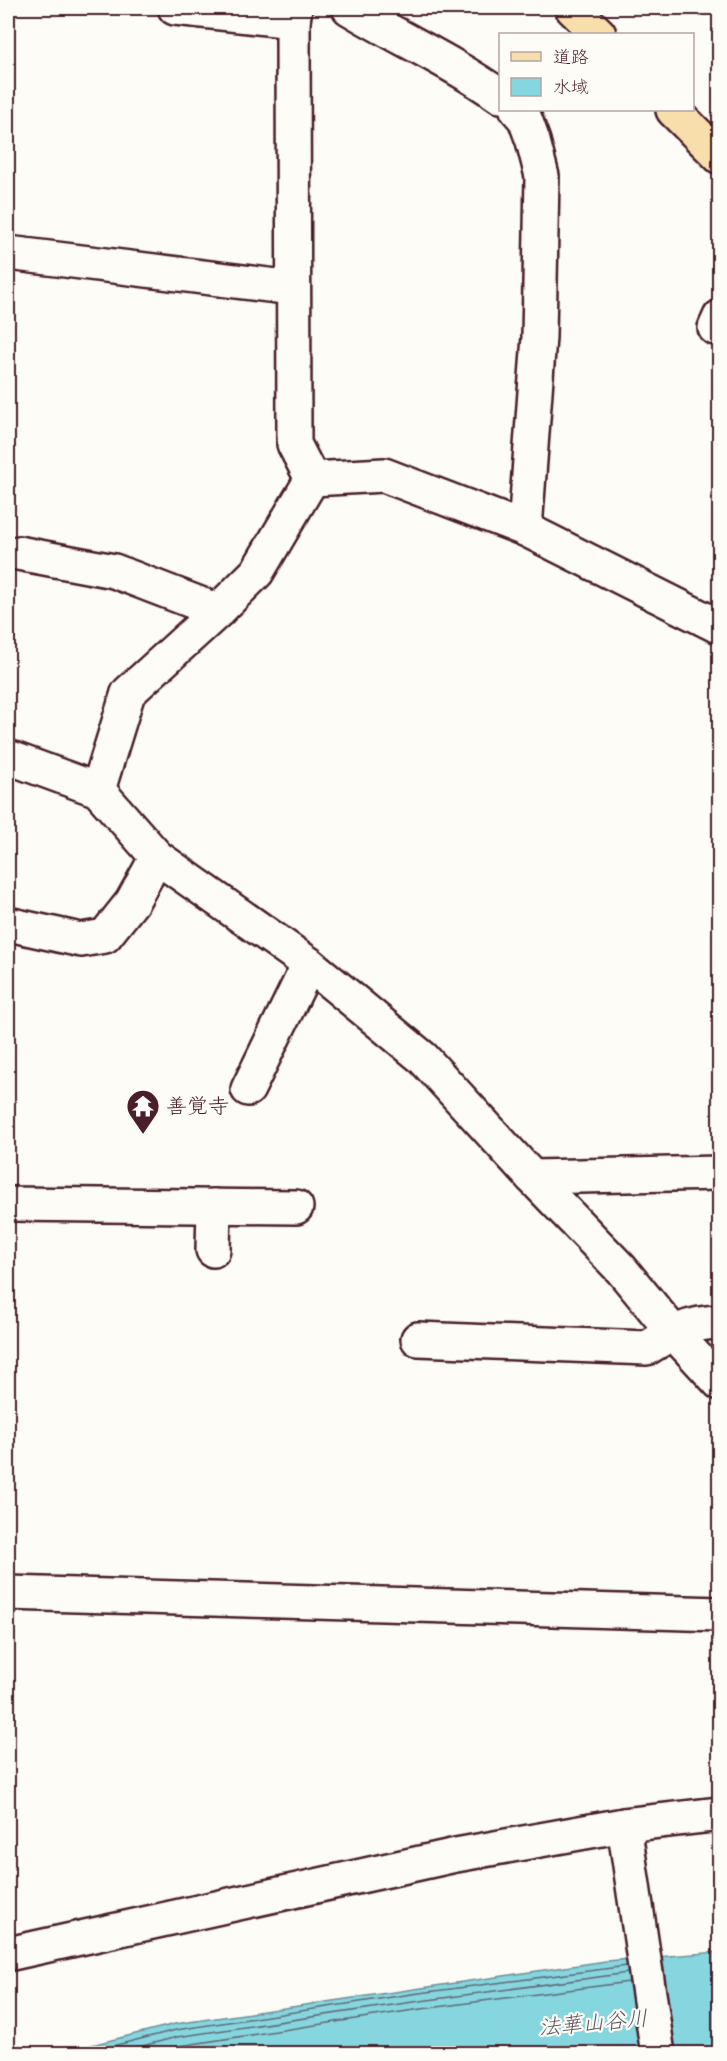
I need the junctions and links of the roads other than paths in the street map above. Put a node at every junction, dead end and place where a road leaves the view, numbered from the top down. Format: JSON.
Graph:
{"nodes":[{"id":1,"x":175,"y":8,"type":"edge"},
{"id":2,"x":349,"y":8,"type":"edge"},
{"id":3,"x":572,"y":8,"type":"edge"},
{"id":4,"x":294,"y":14,"type":"edge"},
{"id":5,"x":598,"y":33,"type":"edge"},
{"id":6,"x":499,"y":95,"type":"edge"},
{"id":7,"x":518,"y":111,"type":"edge"},
{"id":8,"x":674,"y":111,"type":"edge"},
{"id":9,"x":720,"y":157,"type":"edge"},
{"id":10,"x":8,"y":253,"type":"edge"},
{"id":11,"x":293,"y":288,"type":"junction"},
{"id":12,"x":312,"y":479,"type":"junction"},
{"id":13,"x":525,"y":529,"type":"junction"},
{"id":14,"x":18,"y":552,"type":"dead end"},
{"id":15,"x":218,"y":611,"type":"junction"},
{"id":16,"x":720,"y":627,"type":"edge"},
{"id":17,"x":8,"y":757,"type":"edge"},
{"id":18,"x":98,"y":790,"type":"junction"},
{"id":19,"x":157,"y":857,"type":"junction"},
{"id":20,"x":8,"y":924,"type":"edge"},
{"id":21,"x":309,"y":964,"type":"junction"},
{"id":22,"x":248,"y":1089,"type":"dead end"},
{"id":23,"x":720,"y":1173,"type":"edge"},
{"id":24,"x":532,"y":1178,"type":"junction"},
{"id":25,"x":8,"y":1204,"type":"edge"},
{"id":26,"x":214,"y":1206,"type":"junction"},
{"id":27,"x":296,"y":1207,"type":"dead end"},
{"id":28,"x":213,"y":1250,"type":"dead end"},
{"id":29,"x":720,"y":1322,"type":"edge"},
{"id":30,"x":674,"y":1332,"type":"junction"},
{"id":31,"x":418,"y":1339,"type":"dead end"},
{"id":32,"x":720,"y":1383,"type":"edge"},
{"id":33,"x":8,"y":1593,"type":"edge"},
{"id":34,"x":720,"y":1614,"type":"edge"},
{"id":35,"x":720,"y":1814,"type":"edge"},
{"id":36,"x":624,"y":1825,"type":"junction"},
{"id":37,"x":8,"y":1954,"type":"edge"},
{"id":38,"x":657,"y":2054,"type":"edge"}],
"edges":[{"from":1,"to":4,"type":"street"},
{"from":2,"to":6,"type":"street"},
{"from":3,"to":5,"type":"main road"},
{"from":4,"to":11,"type":"street"},
{"from":7,"to":13,"type":"street"},
{"from":8,"to":9,"type":"main road"},
{"from":10,"to":11,"type":"street"},
{"from":11,"to":12,"type":"street"},
{"from":12,"to":13,"type":"street"},
{"from":12,"to":15,"type":"street"},
{"from":13,"to":16,"type":"street"},
{"from":14,"to":15,"type":"street"},
{"from":15,"to":18,"type":"street"},
{"from":17,"to":18,"type":"street"},
{"from":18,"to":19,"type":"street"},
{"from":19,"to":20,"type":"street"},
{"from":19,"to":21,"type":"street"},
{"from":21,"to":22,"type":"street"},
{"from":21,"to":24,"type":"street"},
{"from":23,"to":24,"type":"street"},
{"from":24,"to":30,"type":"street"},
{"from":25,"to":26,"type":"street"},
{"from":26,"to":27,"type":"street"},
{"from":26,"to":28,"type":"street"},
{"from":29,"to":30,"type":"street"},
{"from":30,"to":31,"type":"street"},
{"from":30,"to":32,"type":"street"},
{"from":33,"to":34,"type":"street"},
{"from":35,"to":36,"type":"street"},
{"from":36,"to":37,"type":"street"},
{"from":36,"to":38,"type":"street"}]}
